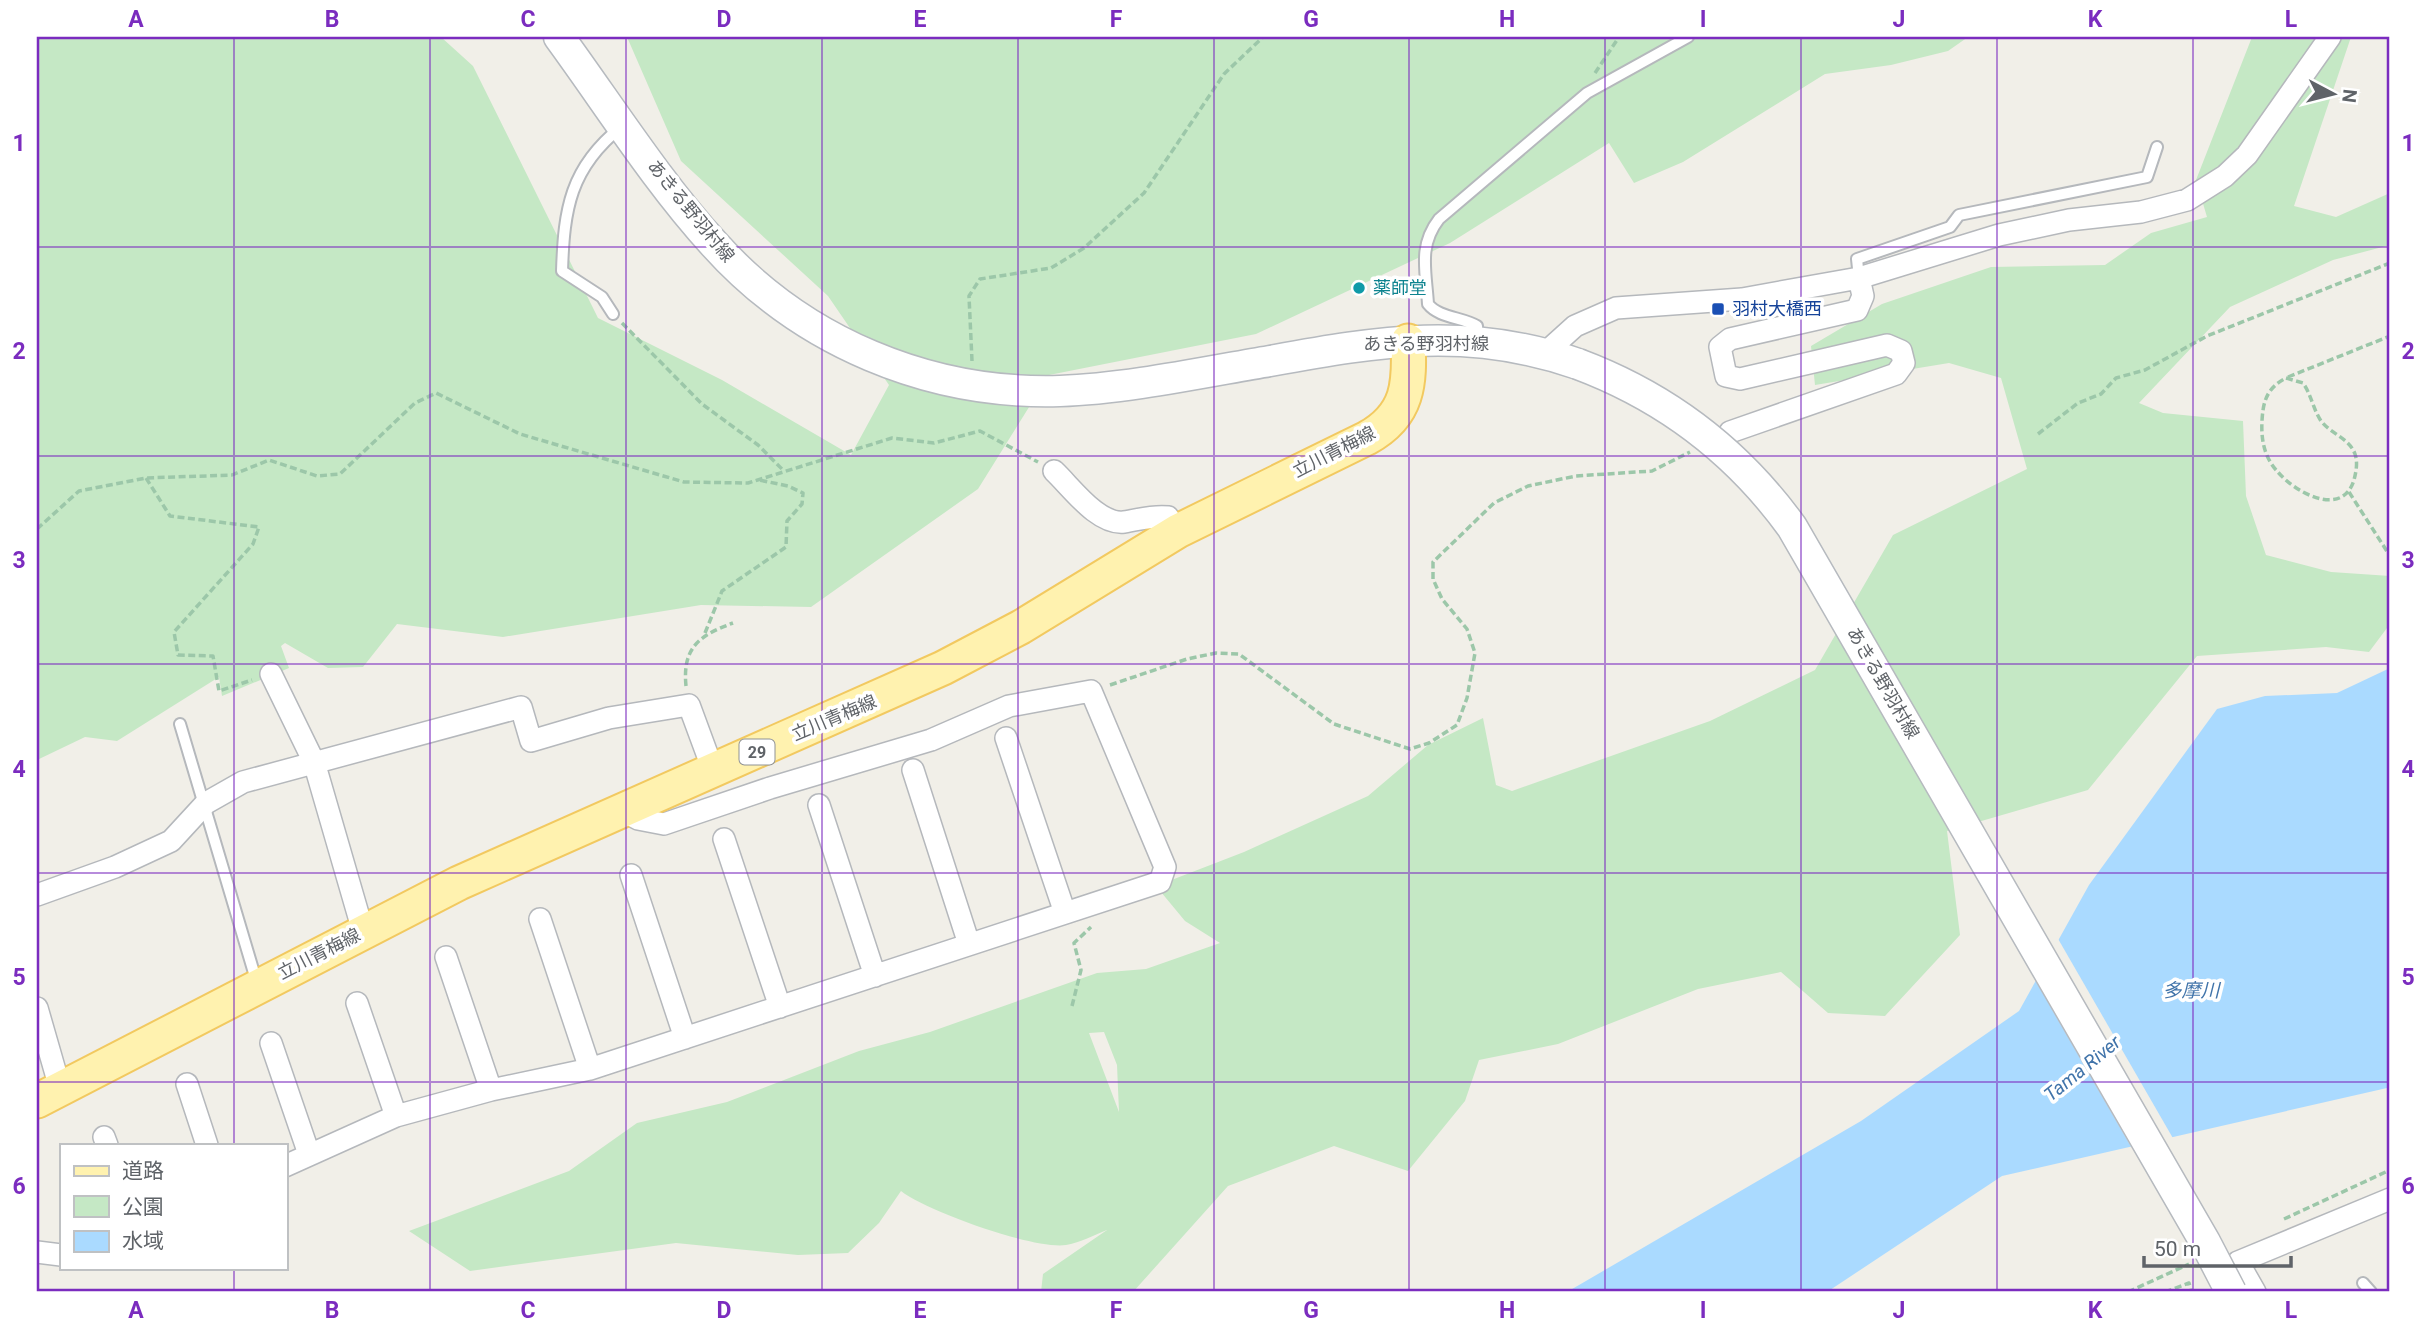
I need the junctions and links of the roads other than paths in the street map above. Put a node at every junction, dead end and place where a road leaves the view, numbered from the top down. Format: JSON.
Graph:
{"nodes":[{"id":1,"x":559,"y":37,"type":"edge"},
{"id":2,"x":1688,"y":37,"type":"edge"},
{"id":3,"x":2330,"y":37,"type":"edge"},
{"id":4,"x":623,"y":125,"type":"junction"},
{"id":5,"x":2157,"y":147,"type":"dead end"},
{"id":6,"x":1858,"y":278,"type":"junction"},
{"id":7,"x":613,"y":314,"type":"road end"},
{"id":8,"x":1408,"y":341,"type":"junction"},
{"id":9,"x":1479,"y":341,"type":"junction"},
{"id":10,"x":1545,"y":354,"type":"junction"},
{"id":11,"x":1730,"y":432,"type":"road end"},
{"id":12,"x":1054,"y":471,"type":"road end"},
{"id":13,"x":1178,"y":531,"type":"junction"},
{"id":14,"x":271,"y":674,"type":"road end"},
{"id":15,"x":180,"y":724,"type":"dead end"},
{"id":16,"x":1006,"y":737,"type":"dead end"},
{"id":17,"x":314,"y":762,"type":"junction"},
{"id":18,"x":713,"y":770,"type":"junction"},
{"id":19,"x":913,"y":770,"type":"dead end"},
{"id":20,"x":206,"y":803,"type":"junction"},
{"id":21,"x":819,"y":805,"type":"dead end"},
{"id":22,"x":621,"y":810,"type":"junction"},
{"id":23,"x":724,"y":839,"type":"dead end"},
{"id":24,"x":631,"y":875,"type":"dead end"},
{"id":25,"x":37,"y":895,"type":"edge"},
{"id":26,"x":1065,"y":913,"type":"junction"},
{"id":27,"x":540,"y":919,"type":"dead end"},
{"id":28,"x":363,"y":931,"type":"junction"},
{"id":29,"x":969,"y":944,"type":"junction"},
{"id":30,"x":446,"y":957,"type":"dead end"},
{"id":31,"x":875,"y":976,"type":"junction"},
{"id":32,"x":258,"y":985,"type":"junction"},
{"id":33,"x":357,"y":1003,"type":"dead end"},
{"id":34,"x":780,"y":1007,"type":"junction"},
{"id":35,"x":37,"y":1008,"type":"edge"},
{"id":36,"x":685,"y":1038,"type":"junction"},
{"id":37,"x":271,"y":1043,"type":"dead end"},
{"id":38,"x":590,"y":1069,"type":"junction"},
{"id":39,"x":187,"y":1084,"type":"dead end"},
{"id":40,"x":491,"y":1090,"type":"junction"},
{"id":41,"x":48,"y":1094,"type":"edge"},
{"id":42,"x":396,"y":1116,"type":"junction"},
{"id":43,"x":207,"y":1144,"type":"edge"},
{"id":44,"x":309,"y":1154,"type":"junction"},
{"id":45,"x":287,"y":1165,"type":"edge"},
{"id":46,"x":2390,"y":1199,"type":"edge"},
{"id":47,"x":37,"y":1252,"type":"edge"},
{"id":48,"x":60,"y":1255,"type":"edge"},
{"id":49,"x":2363,"y":1283,"type":"dead end"},
{"id":50,"x":2244,"y":1288,"type":"edge"},
{"id":51,"x":2220,"y":1292,"type":"edge"},
{"id":52,"x":2371,"y":1292,"type":"edge"}],
"edges":[{"from":1,"to":4,"type":"main road","name":"あきる野羽村線"},
{"from":2,"to":9,"type":"lane"},
{"from":3,"to":6,"type":"street"},
{"from":4,"to":7,"type":"lane"},
{"from":4,"to":8,"type":"main road","name":"あきる野羽村線"},
{"from":5,"to":6,"type":"lane"},
{"from":6,"to":10,"type":"street"},
{"from":6,"to":11,"type":"street"},
{"from":8,"to":9,"type":"main road","name":"あきる野羽村線"},
{"from":8,"to":13,"type":"main road","name":"立川青梅線","number":"29"},
{"from":9,"to":10,"type":"main road","name":"あきる野羽村線"},
{"from":10,"to":50,"type":"main road","name":"あきる野羽村線","bridge":true},
{"from":12,"to":13,"type":"street"},
{"from":13,"to":18,"type":"main road","name":"立川青梅線","number":"29"},
{"from":14,"to":17,"type":"street"},
{"from":15,"to":20,"type":"lane"},
{"from":16,"to":26,"type":"street"},
{"from":17,"to":18,"type":"street"},
{"from":17,"to":20,"type":"street"},
{"from":17,"to":28,"type":"street"},
{"from":18,"to":22,"type":"main road","name":"立川青梅線","number":"29"},
{"from":19,"to":29,"type":"street"},
{"from":20,"to":25,"type":"street"},
{"from":20,"to":32,"type":"lane"},
{"from":21,"to":31,"type":"street"},
{"from":22,"to":26,"type":"street"},
{"from":22,"to":28,"type":"main road","name":"立川青梅線","number":"29"},
{"from":23,"to":34,"type":"street"},
{"from":24,"to":36,"type":"street"},
{"from":26,"to":29,"type":"street"},
{"from":27,"to":38,"type":"street"},
{"from":28,"to":32,"type":"main road","name":"立川青梅線","number":"29"},
{"from":29,"to":31,"type":"street"},
{"from":30,"to":40,"type":"street"},
{"from":31,"to":34,"type":"street"},
{"from":32,"to":41,"type":"main road","name":"立川青梅線","number":"29"},
{"from":33,"to":42,"type":"street"},
{"from":34,"to":36,"type":"street"},
{"from":35,"to":41,"type":"street"},
{"from":36,"to":38,"type":"street"},
{"from":37,"to":44,"type":"street"},
{"from":38,"to":40,"type":"street"},
{"from":39,"to":43,"type":"street"},
{"from":40,"to":42,"type":"street"},
{"from":42,"to":44,"type":"street"},
{"from":44,"to":45,"type":"street"},
{"from":46,"to":50,"type":"street"},
{"from":47,"to":48,"type":"street"},
{"from":49,"to":52,"type":"lane"},
{"from":50,"to":51,"type":"street"}]}
